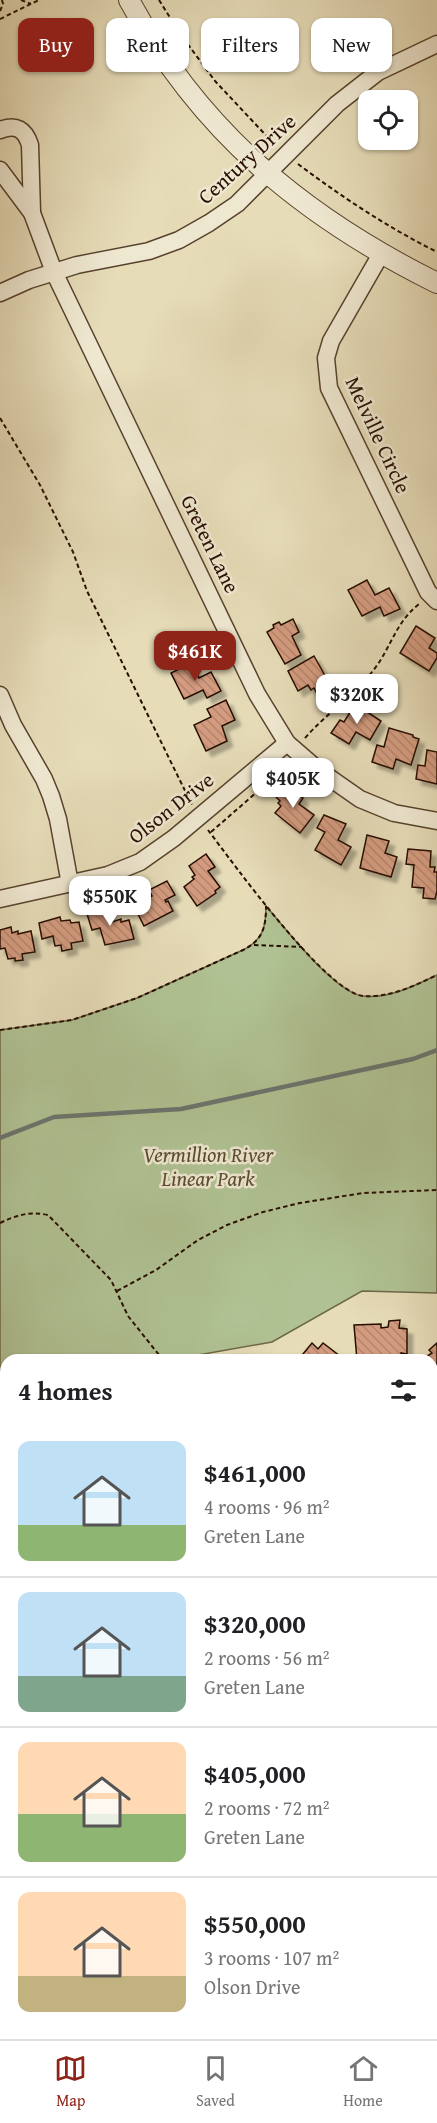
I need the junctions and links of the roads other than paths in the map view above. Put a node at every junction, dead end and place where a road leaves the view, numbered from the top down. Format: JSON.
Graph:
{"nodes":[{"id":1,"x":129,"y":0,"type":"edge"},
{"id":2,"x":437,"y":44,"type":"edge"},
{"id":3,"x":0,"y":130,"type":"edge"},
{"id":4,"x":0,"y":170,"type":"edge"},
{"id":5,"x":267,"y":173,"type":"junction"},
{"id":6,"x":32,"y":213,"type":"junction"},
{"id":7,"x":381,"y":254,"type":"junction"},
{"id":8,"x":54,"y":272,"type":"junction"},
{"id":9,"x":437,"y":283,"type":"edge"},
{"id":10,"x":0,"y":293,"type":"edge"},
{"id":11,"x":434,"y":598,"type":"edge"},
{"id":12,"x":0,"y":695,"type":"edge"},
{"id":13,"x":291,"y":747,"type":"junction"},
{"id":14,"x":437,"y":821,"type":"edge"},
{"id":15,"x":70,"y":884,"type":"junction"},
{"id":16,"x":0,"y":898,"type":"edge"}],
"edges":[{"from":1,"to":5,"type":"street"},
{"from":2,"to":5,"type":"street","name":"Century Drive"},
{"from":3,"to":6,"type":"street"},
{"from":4,"to":6,"type":"street"},
{"from":5,"to":7,"type":"street"},
{"from":5,"to":8,"type":"street","name":"Century Drive"},
{"from":6,"to":8,"type":"street","name":"Greten Lane"},
{"from":7,"to":9,"type":"street"},
{"from":7,"to":11,"type":"street","name":"Melville Circle"},
{"from":8,"to":10,"type":"street","name":"Century Drive"},
{"from":8,"to":13,"type":"street","name":"Greten Lane"},
{"from":12,"to":15,"type":"street"},
{"from":13,"to":14,"type":"street","name":"Greten Lane"},
{"from":13,"to":15,"type":"street","name":"Olson Drive"},
{"from":15,"to":16,"type":"street","name":"Olson Drive"}]}
